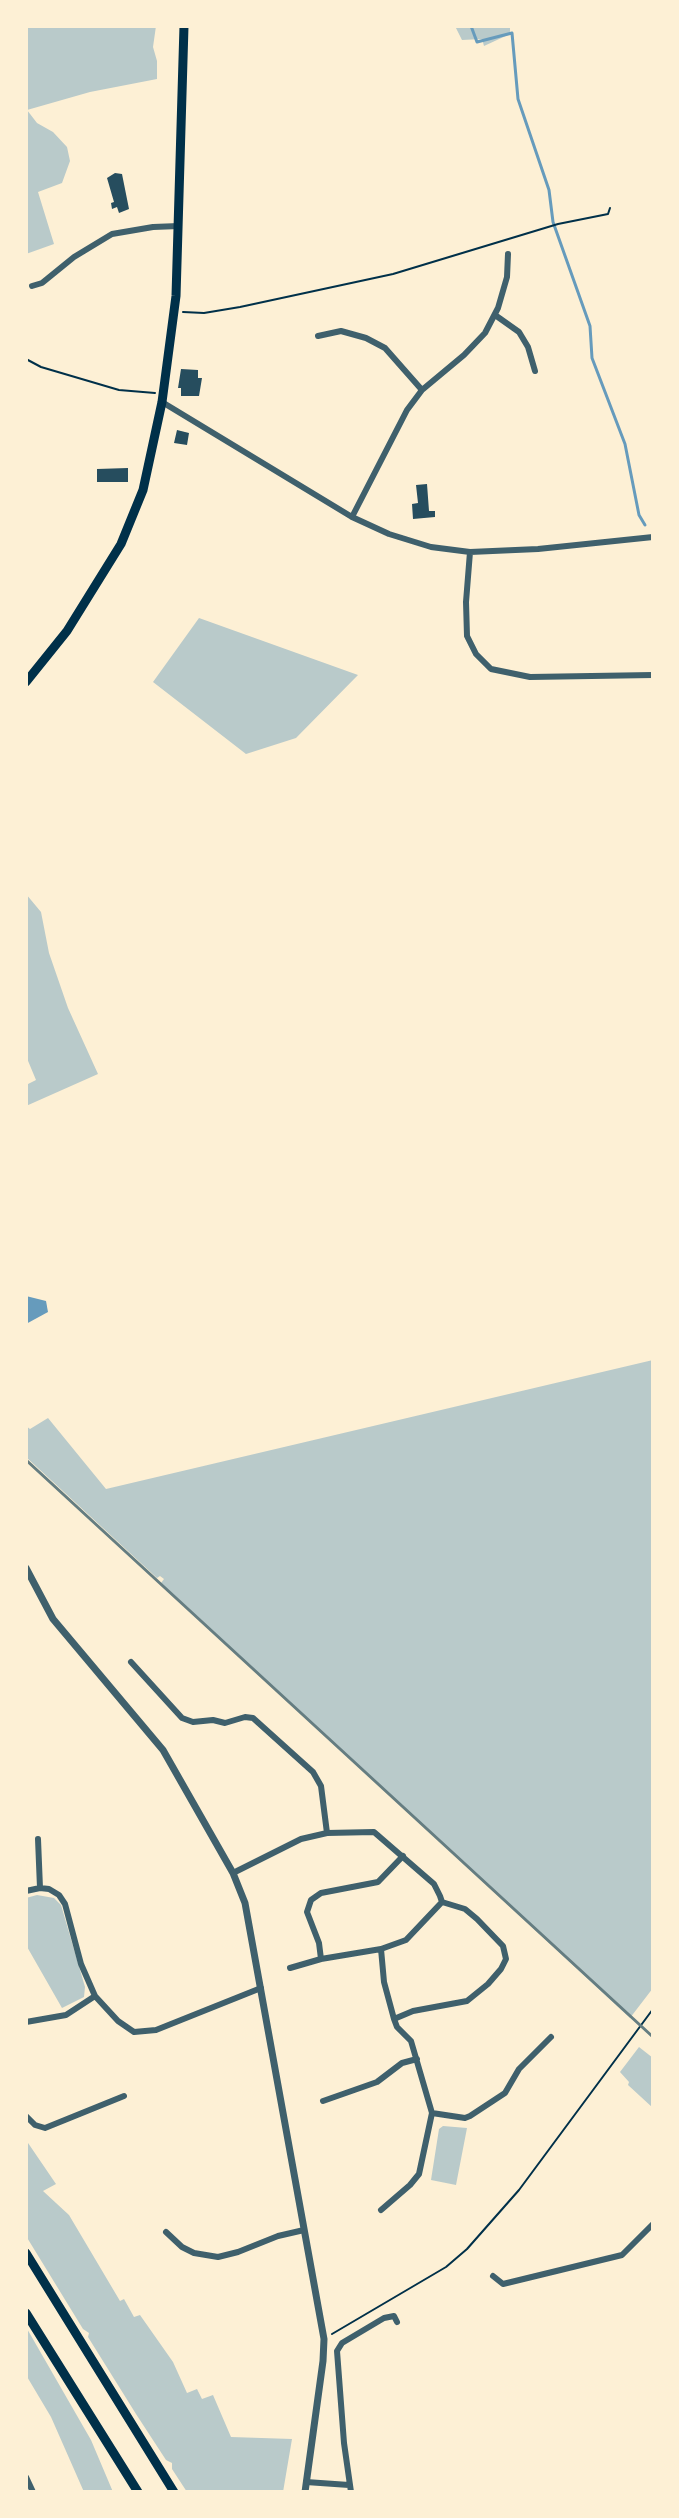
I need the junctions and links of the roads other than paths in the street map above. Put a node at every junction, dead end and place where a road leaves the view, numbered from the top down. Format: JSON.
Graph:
{"nodes":[{"id":1,"x":184,"y":26,"type":"edge"},
{"id":2,"x":179,"y":226,"type":"junction"},
{"id":3,"x":508,"y":254,"type":"dead end"},
{"id":4,"x":32,"y":286,"type":"dead end"},
{"id":5,"x":495,"y":315,"type":"junction"},
{"id":6,"x":318,"y":336,"type":"dead end"},
{"id":7,"x":535,"y":371,"type":"dead end"},
{"id":8,"x":422,"y":390,"type":"junction"},
{"id":9,"x":163,"y":398,"type":"junction"},
{"id":10,"x":352,"y":517,"type":"junction"},
{"id":11,"x":653,"y":537,"type":"edge"},
{"id":12,"x":470,"y":552,"type":"junction"},
{"id":13,"x":653,"y":675,"type":"edge"},
{"id":14,"x":26,"y":682,"type":"edge"},
{"id":15,"x":26,"y":1568,"type":"edge"},
{"id":16,"x":131,"y":1662,"type":"dead end"},
{"id":17,"x":327,"y":1833,"type":"junction"},
{"id":18,"x":38,"y":1839,"type":"dead end"},
{"id":19,"x":403,"y":1856,"type":"junction"},
{"id":20,"x":233,"y":1873,"type":"junction"},
{"id":21,"x":40,"y":1888,"type":"junction"},
{"id":22,"x":26,"y":1891,"type":"edge"},
{"id":23,"x":442,"y":1902,"type":"junction"},
{"id":24,"x":381,"y":1949,"type":"junction"},
{"id":25,"x":321,"y":1959,"type":"junction"},
{"id":26,"x":290,"y":1968,"type":"dead end"},
{"id":27,"x":261,"y":1988,"type":"junction"},
{"id":28,"x":95,"y":1996,"type":"junction"},
{"id":29,"x":394,"y":2019,"type":"junction"},
{"id":30,"x":26,"y":2022,"type":"edge"},
{"id":31,"x":551,"y":2037,"type":"dead end"},
{"id":32,"x":417,"y":2059,"type":"junction"},
{"id":33,"x":124,"y":2096,"type":"dead end"},
{"id":34,"x":323,"y":2101,"type":"dead end"},
{"id":35,"x":432,"y":2113,"type":"junction"},
{"id":36,"x":26,"y":2116,"type":"edge"},
{"id":37,"x":381,"y":2210,"type":"dead end"},
{"id":38,"x":653,"y":2224,"type":"edge"},
{"id":39,"x":304,"y":2230,"type":"junction"},
{"id":40,"x":166,"y":2232,"type":"dead end"},
{"id":41,"x":26,"y":2253,"type":"edge"},
{"id":42,"x":493,"y":2276,"type":"dead end"},
{"id":43,"x":503,"y":2284,"type":"junction"},
{"id":44,"x":498,"y":2291,"type":"dead end"},
{"id":45,"x":26,"y":2313,"type":"edge"},
{"id":46,"x":397,"y":2322,"type":"dead end"},
{"id":47,"x":26,"y":2477,"type":"edge"},
{"id":48,"x":306,"y":2482,"type":"junction"},
{"id":49,"x":350,"y":2488,"type":"edge"},
{"id":50,"x":33,"y":2492,"type":"edge"},
{"id":51,"x":138,"y":2492,"type":"edge"},
{"id":52,"x":174,"y":2492,"type":"edge"},
{"id":53,"x":305,"y":2492,"type":"edge"}],
"edges":[{"from":1,"to":2,"type":"main road"},
{"from":2,"to":4,"type":"street"},
{"from":2,"to":9,"type":"main road"},
{"from":3,"to":5,"type":"street"},
{"from":5,"to":7,"type":"street"},
{"from":5,"to":8,"type":"street"},
{"from":6,"to":8,"type":"street"},
{"from":8,"to":10,"type":"street"},
{"from":9,"to":10,"type":"street"},
{"from":9,"to":14,"type":"main road"},
{"from":10,"to":12,"type":"street"},
{"from":11,"to":12,"type":"street"},
{"from":12,"to":13,"type":"street"},
{"from":15,"to":20,"type":"street"},
{"from":16,"to":17,"type":"street"},
{"from":17,"to":19,"type":"street"},
{"from":17,"to":20,"type":"street"},
{"from":18,"to":21,"type":"street"},
{"from":19,"to":23,"type":"street"},
{"from":19,"to":25,"type":"street"},
{"from":20,"to":27,"type":"street"},
{"from":21,"to":22,"type":"street"},
{"from":21,"to":28,"type":"street"},
{"from":23,"to":24,"type":"street"},
{"from":23,"to":29,"type":"street"},
{"from":24,"to":25,"type":"street"},
{"from":24,"to":29,"type":"street"},
{"from":25,"to":26,"type":"street"},
{"from":27,"to":28,"type":"street"},
{"from":27,"to":39,"type":"street"},
{"from":28,"to":30,"type":"street"},
{"from":29,"to":32,"type":"street"},
{"from":31,"to":35,"type":"street"},
{"from":32,"to":34,"type":"street"},
{"from":32,"to":35,"type":"street"},
{"from":33,"to":36,"type":"street"},
{"from":35,"to":37,"type":"street"},
{"from":38,"to":43,"type":"street"},
{"from":39,"to":40,"type":"street"},
{"from":39,"to":48,"type":"street"},
{"from":41,"to":52,"type":"main road"},
{"from":42,"to":43,"type":"street"},
{"from":43,"to":44,"type":"street"},
{"from":45,"to":51,"type":"main road"},
{"from":46,"to":49,"type":"street"},
{"from":47,"to":50,"type":"street"},
{"from":48,"to":49,"type":"street"},
{"from":48,"to":53,"type":"street"}]}
